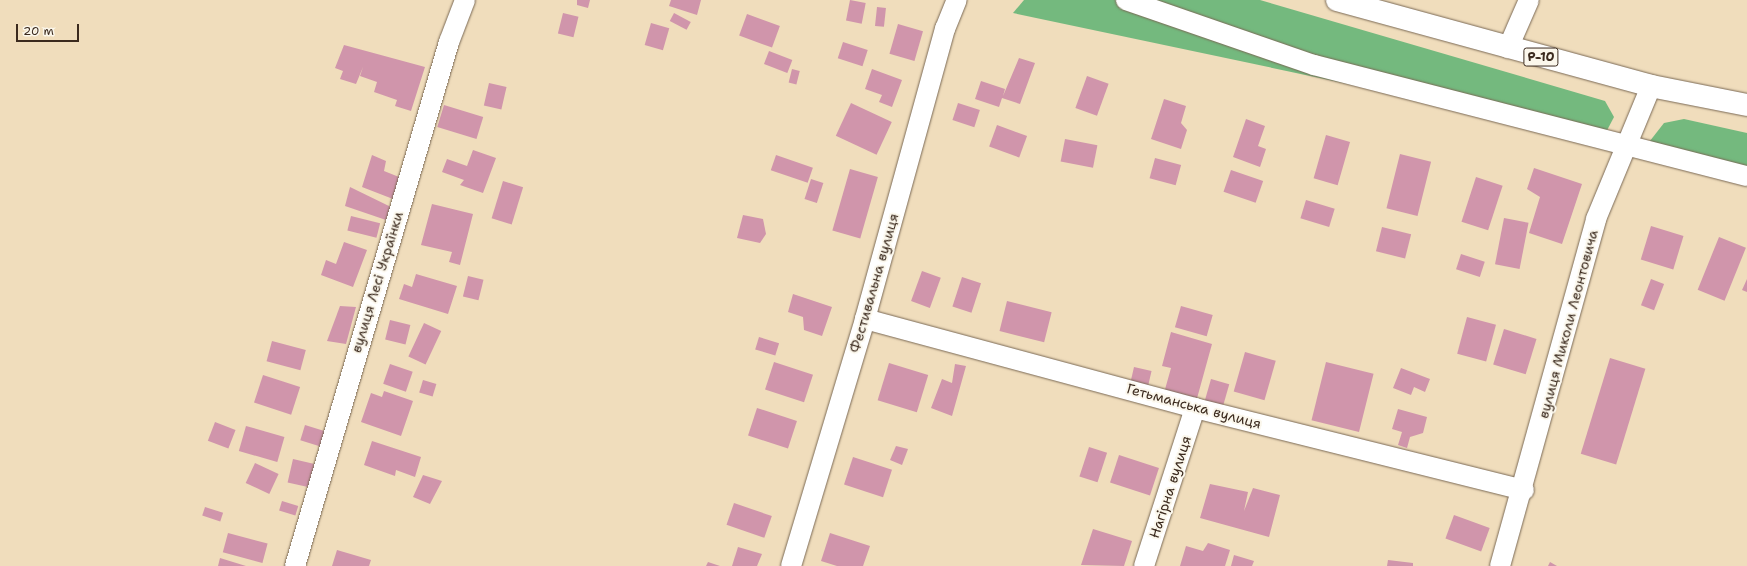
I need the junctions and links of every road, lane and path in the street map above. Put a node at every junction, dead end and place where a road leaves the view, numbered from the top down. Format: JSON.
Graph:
{"nodes":[{"id":1,"x":465,"y":0,"type":"edge"},
{"id":2,"x":957,"y":0,"type":"edge"},
{"id":3,"x":1126,"y":0,"type":"edge"},
{"id":4,"x":1337,"y":0,"type":"edge"},
{"id":5,"x":1529,"y":0,"type":"edge"},
{"id":6,"x":1508,"y":48,"type":"junction"},
{"id":7,"x":1651,"y":86,"type":"junction"},
{"id":8,"x":1747,"y":105,"type":"edge"},
{"id":9,"x":1625,"y":145,"type":"junction"},
{"id":10,"x":1747,"y":176,"type":"edge"},
{"id":11,"x":865,"y":319,"type":"junction"},
{"id":12,"x":1195,"y":408,"type":"junction"},
{"id":13,"x":1524,"y":490,"type":"junction"},
{"id":14,"x":295,"y":566,"type":"edge"},
{"id":15,"x":791,"y":566,"type":"edge"},
{"id":16,"x":1144,"y":566,"type":"edge"},
{"id":17,"x":1500,"y":566,"type":"edge"}],
"edges":[{"from":1,"to":14,"type":"street","name":"вулиця Лесі Українки"},
{"from":2,"to":11,"type":"street","name":"Фестивальна вулиця"},
{"from":3,"to":9,"type":"street"},
{"from":4,"to":6,"type":"main road","number":"Р-10"},
{"from":5,"to":6,"type":"street"},
{"from":6,"to":7,"type":"main road","number":"Р-10"},
{"from":7,"to":8,"type":"main road","number":"Р-10"},
{"from":7,"to":9,"type":"street","name":"вулиця Миколи Леонтовича"},
{"from":9,"to":10,"type":"street"},
{"from":9,"to":13,"type":"street","name":"вулиця Миколи Леонтовича"},
{"from":11,"to":12,"type":"street","name":"Гетьманська вулиця"},
{"from":11,"to":15,"type":"street","name":"Фестивальна вулиця"},
{"from":12,"to":13,"type":"street","name":"Гетьманська вулиця"},
{"from":12,"to":16,"type":"street","name":"Нагірна вулиця"},
{"from":13,"to":17,"type":"street","name":"вулиця Миколи Леонтовича"}]}
